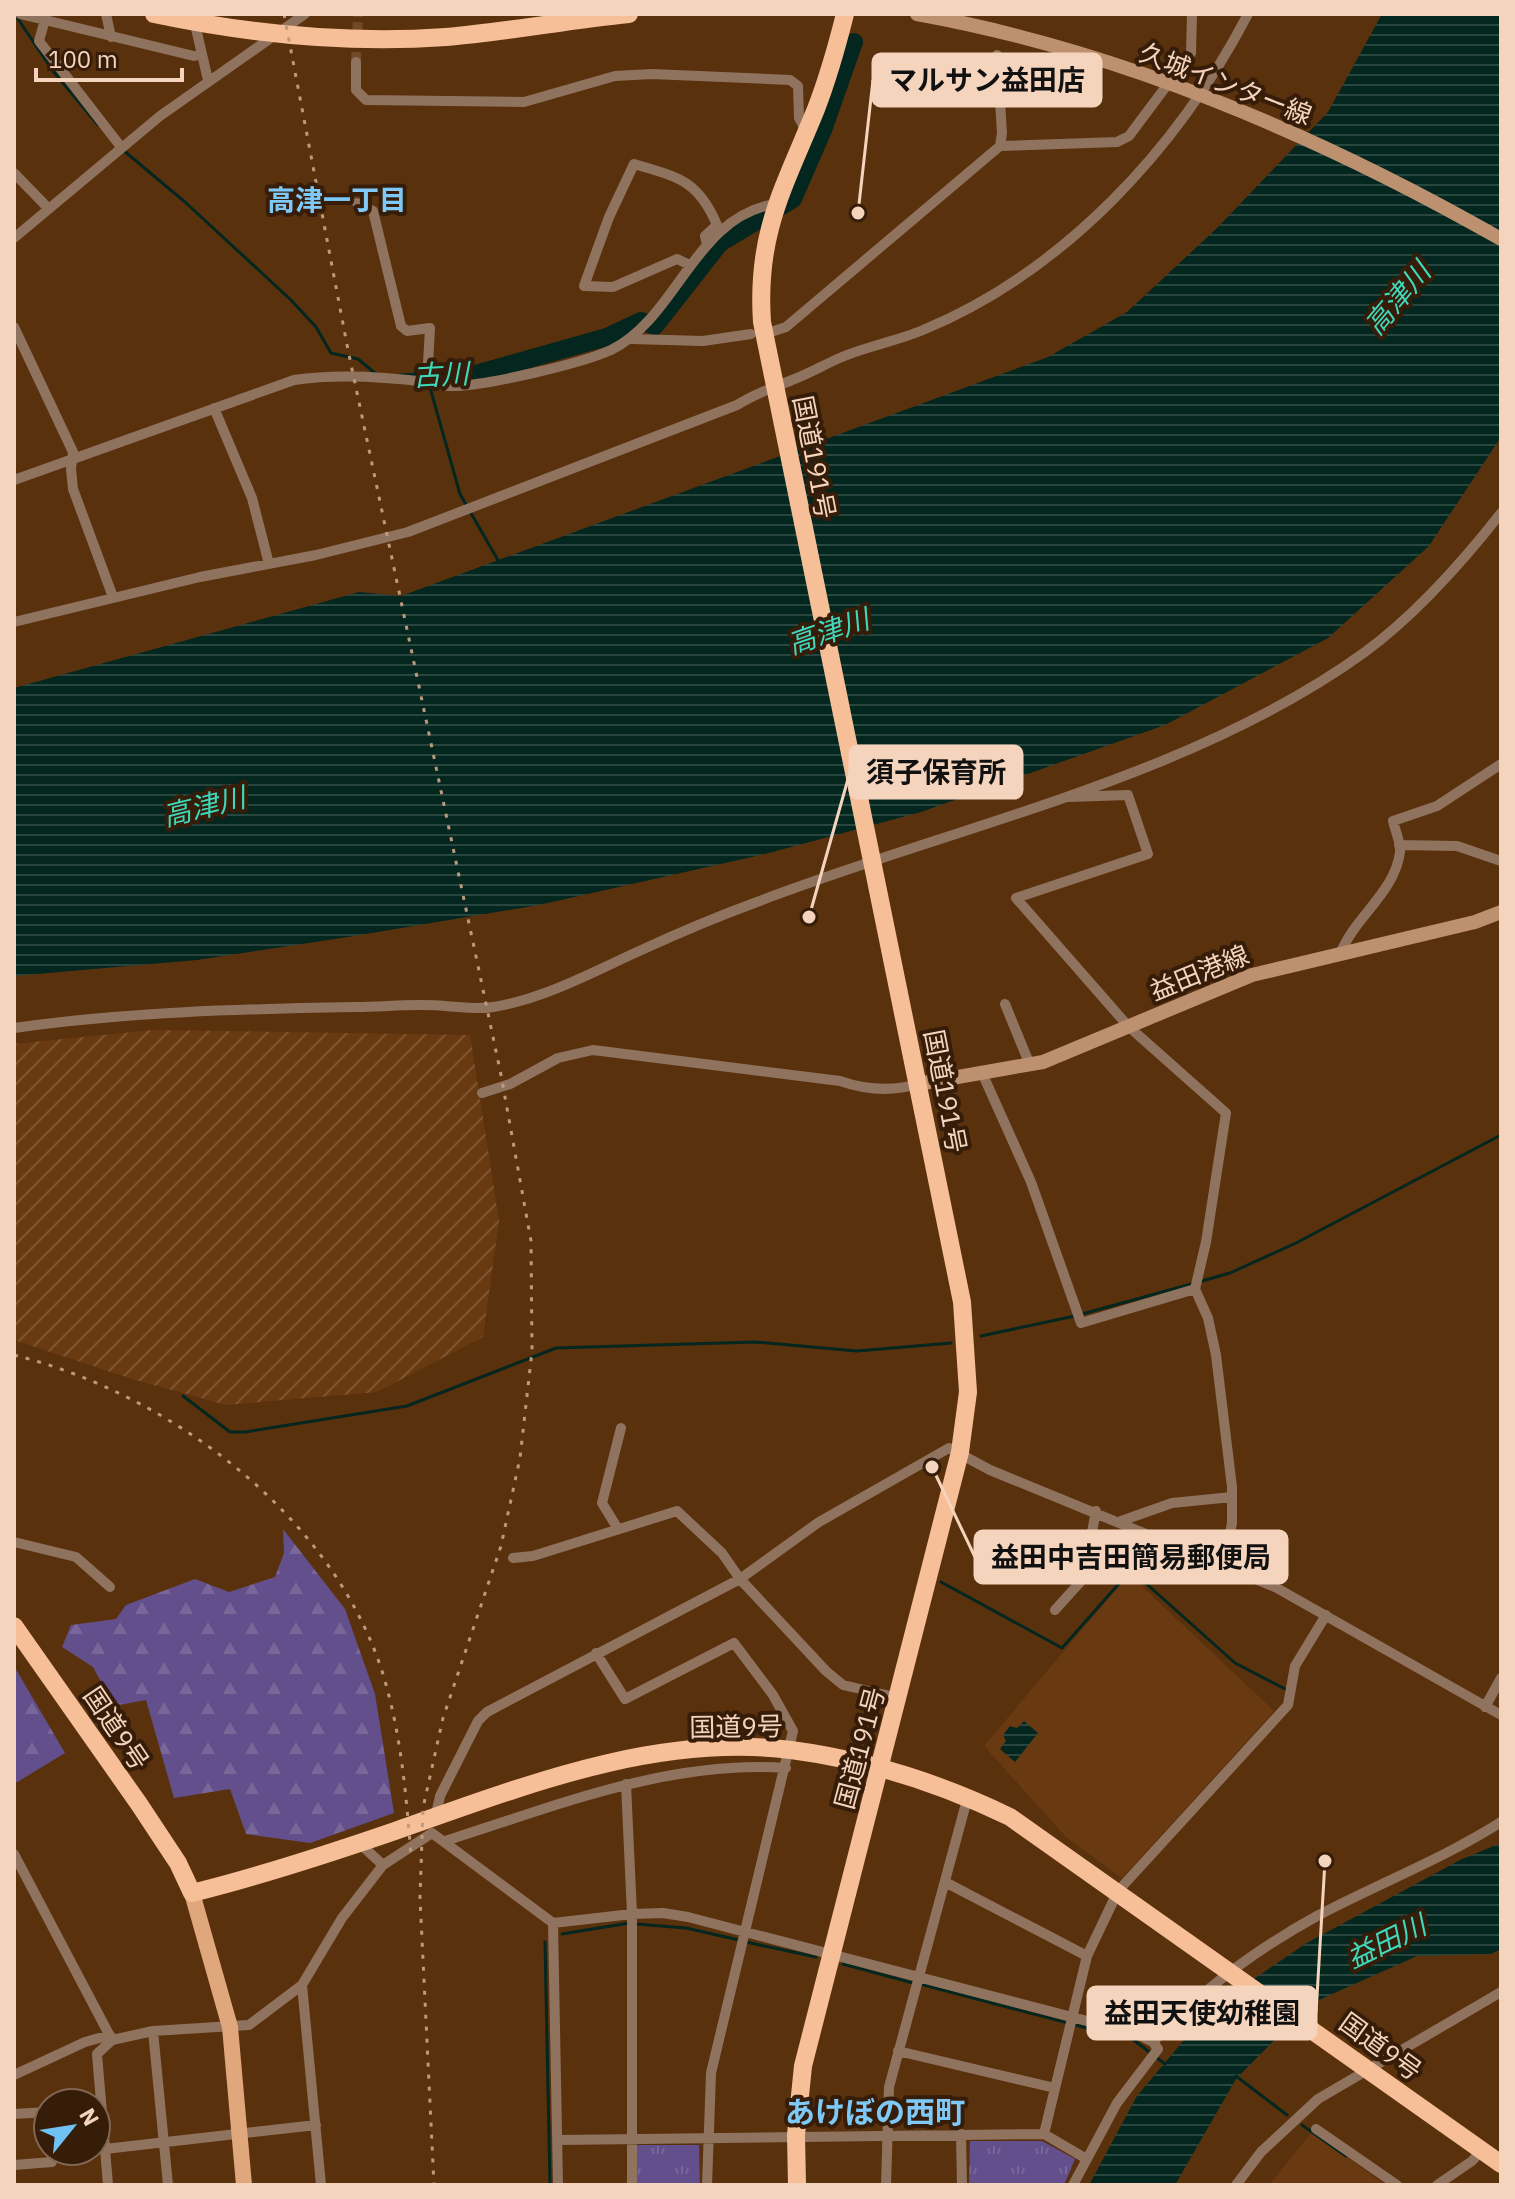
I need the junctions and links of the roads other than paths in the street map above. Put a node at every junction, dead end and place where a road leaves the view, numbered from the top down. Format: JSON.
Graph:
{"nodes":[{"id":1,"x":20,"y":14,"type":"edge"},
{"id":2,"x":106,"y":14,"type":"edge"},
{"id":3,"x":154,"y":14,"type":"edge"},
{"id":4,"x":193,"y":14,"type":"edge"},
{"id":5,"x":201,"y":14,"type":"edge"},
{"id":6,"x":555,"y":14,"type":"edge"},
{"id":7,"x":629,"y":14,"type":"edge"},
{"id":8,"x":845,"y":14,"type":"edge"},
{"id":9,"x":917,"y":14,"type":"edge"},
{"id":10,"x":1192,"y":14,"type":"edge"},
{"id":11,"x":1248,"y":14,"type":"edge"},
{"id":12,"x":46,"y":16,"type":"edge"},
{"id":13,"x":312,"y":26,"type":"edge"},
{"id":14,"x":111,"y":37,"type":"junction"},
{"id":15,"x":201,"y":54,"type":"junction"},
{"id":16,"x":997,"y":55,"type":"dead end"},
{"id":17,"x":356,"y":62,"type":"tunnel mouth"},
{"id":18,"x":208,"y":80,"type":"junction"},
{"id":19,"x":806,"y":131,"type":"junction"},
{"id":20,"x":1000,"y":146,"type":"junction"},
{"id":21,"x":121,"y":147,"type":"junction"},
{"id":22,"x":14,"y":173,"type":"edge"},
{"id":23,"x":357,"y":203,"type":"dead end"},
{"id":24,"x":775,"y":204,"type":"junction"},
{"id":25,"x":49,"y":209,"type":"junction"},
{"id":26,"x":14,"y":238,"type":"edge"},
{"id":27,"x":1501,"y":239,"type":"edge"},
{"id":28,"x":707,"y":244,"type":"junction"},
{"id":29,"x":690,"y":265,"type":"junction"},
{"id":30,"x":14,"y":327,"type":"edge"},
{"id":31,"x":774,"y":331,"type":"dead end"},
{"id":32,"x":751,"y":334,"type":"dead end"},
{"id":33,"x":632,"y":339,"type":"junction"},
{"id":34,"x":427,"y":382,"type":"junction"},
{"id":35,"x":775,"y":389,"type":"junction"},
{"id":36,"x":214,"y":408,"type":"junction"},
{"id":37,"x":73,"y":458,"type":"junction"},
{"id":38,"x":14,"y":480,"type":"edge"},
{"id":39,"x":1501,"y":513,"type":"edge"},
{"id":40,"x":269,"y":564,"type":"junction"},
{"id":41,"x":113,"y":597,"type":"junction"},
{"id":42,"x":14,"y":622,"type":"edge"},
{"id":43,"x":1501,"y":764,"type":"edge"},
{"id":44,"x":1059,"y":797,"type":"junction"},
{"id":45,"x":1399,"y":845,"type":"junction"},
{"id":46,"x":872,"y":858,"type":"junction"},
{"id":47,"x":1501,"y":861,"type":"edge"},
{"id":48,"x":1501,"y":912,"type":"edge"},
{"id":49,"x":1341,"y":952,"type":"junction"},
{"id":50,"x":1005,"y":1004,"type":"dead end"},
{"id":51,"x":1128,"y":1026,"type":"junction"},
{"id":52,"x":14,"y":1028,"type":"edge"},
{"id":53,"x":1030,"y":1065,"type":"junction"},
{"id":54,"x":983,"y":1075,"type":"junction"},
{"id":55,"x":918,"y":1084,"type":"junction"},
{"id":56,"x":482,"y":1093,"type":"dead end"},
{"id":57,"x":1195,"y":1289,"type":"junction"},
{"id":58,"x":621,"y":1428,"type":"dead end"},
{"id":59,"x":960,"y":1452,"type":"junction"},
{"id":60,"x":1232,"y":1497,"type":"junction"},
{"id":61,"x":1096,"y":1511,"type":"junction"},
{"id":62,"x":1121,"y":1521,"type":"junction"},
{"id":63,"x":618,"y":1529,"type":"junction"},
{"id":64,"x":1046,"y":1535,"type":"dead end"},
{"id":65,"x":14,"y":1542,"type":"edge"},
{"id":66,"x":513,"y":1558,"type":"dead end"},
{"id":67,"x":1224,"y":1564,"type":"junction"},
{"id":68,"x":740,"y":1579,"type":"junction"},
{"id":69,"x":1083,"y":1579,"type":"junction"},
{"id":70,"x":110,"y":1587,"type":"dead end"},
{"id":71,"x":1055,"y":1610,"type":"dead end"},
{"id":72,"x":1326,"y":1615,"type":"junction"},
{"id":73,"x":14,"y":1626,"type":"edge"},
{"id":74,"x":596,"y":1653,"type":"junction"},
{"id":75,"x":1501,"y":1678,"type":"edge"},
{"id":76,"x":899,"y":1698,"type":"junction"},
{"id":77,"x":1485,"y":1707,"type":"junction"},
{"id":78,"x":1501,"y":1715,"type":"edge"},
{"id":79,"x":788,"y":1759,"type":"junction"},
{"id":80,"x":880,"y":1768,"type":"junction"},
{"id":81,"x":626,"y":1784,"type":"junction"},
{"id":82,"x":968,"y":1796,"type":"junction"},
{"id":83,"x":1501,"y":1822,"type":"edge"},
{"id":84,"x":432,"y":1833,"type":"junction"},
{"id":85,"x":445,"y":1841,"type":"junction"},
{"id":86,"x":359,"y":1843,"type":"junction"},
{"id":87,"x":14,"y":1854,"type":"edge"},
{"id":88,"x":383,"y":1865,"type":"junction"},
{"id":89,"x":945,"y":1882,"type":"junction"},
{"id":90,"x":1118,"y":1891,"type":"junction"},
{"id":91,"x":192,"y":1893,"type":"junction"},
{"id":92,"x":632,"y":1914,"type":"junction"},
{"id":93,"x":553,"y":1923,"type":"junction"},
{"id":94,"x":744,"y":1933,"type":"junction"},
{"id":95,"x":831,"y":1952,"type":"junction"},
{"id":96,"x":1087,"y":1956,"type":"junction"},
{"id":97,"x":1235,"y":1974,"type":"junction"},
{"id":98,"x":918,"y":1978,"type":"junction"},
{"id":99,"x":302,"y":1985,"type":"junction"},
{"id":100,"x":1501,"y":1992,"type":"edge"},
{"id":101,"x":1072,"y":2018,"type":"junction"},
{"id":102,"x":230,"y":2027,"type":"junction"},
{"id":103,"x":153,"y":2031,"type":"junction"},
{"id":104,"x":111,"y":2038,"type":"junction"},
{"id":105,"x":1153,"y":2042,"type":"junction"},
{"id":106,"x":898,"y":2051,"type":"junction"},
{"id":107,"x":1367,"y":2068,"type":"junction"},
{"id":108,"x":14,"y":2075,"type":"edge"},
{"id":109,"x":98,"y":2087,"type":"edge"},
{"id":110,"x":1055,"y":2088,"type":"junction"},
{"id":111,"x":316,"y":2125,"type":"junction"},
{"id":112,"x":1316,"y":2129,"type":"dead end"},
{"id":113,"x":239,"y":2134,"type":"junction"},
{"id":114,"x":961,"y":2134,"type":"junction"},
{"id":115,"x":1044,"y":2134,"type":"junction"},
{"id":116,"x":796,"y":2135,"type":"junction"},
{"id":117,"x":885,"y":2135,"type":"junction"},
{"id":118,"x":706,"y":2137,"type":"junction"},
{"id":119,"x":632,"y":2138,"type":"junction"},
{"id":120,"x":558,"y":2140,"type":"junction"},
{"id":121,"x":164,"y":2143,"type":"junction"},
{"id":122,"x":112,"y":2148,"type":"edge"},
{"id":123,"x":1482,"y":2150,"type":"junction"},
{"id":124,"x":1085,"y":2158,"type":"junction"},
{"id":125,"x":1501,"y":2164,"type":"edge"},
{"id":126,"x":168,"y":2185,"type":"edge"},
{"id":127,"x":244,"y":2185,"type":"edge"},
{"id":128,"x":321,"y":2185,"type":"edge"},
{"id":129,"x":558,"y":2185,"type":"edge"},
{"id":130,"x":632,"y":2185,"type":"edge"},
{"id":131,"x":707,"y":2185,"type":"edge"},
{"id":132,"x":797,"y":2185,"type":"edge"},
{"id":133,"x":886,"y":2185,"type":"edge"},
{"id":134,"x":962,"y":2185,"type":"edge"},
{"id":135,"x":1073,"y":2185,"type":"edge"},
{"id":136,"x":1236,"y":2185,"type":"edge"},
{"id":137,"x":1397,"y":2185,"type":"edge"},
{"id":138,"x":1437,"y":2185,"type":"edge"}],
"edges":[{"from":1,"to":12,"type":"street"},
{"from":2,"to":14,"type":"street"},
{"from":3,"to":13,"type":"highway"},
{"from":4,"to":15,"type":"street"},
{"from":5,"to":13,"type":"highway"},
{"from":6,"to":13,"type":"highway"},
{"from":7,"to":13,"type":"highway"},
{"from":8,"to":19,"type":"highway","name":"国道191号"},
{"from":9,"to":27,"type":"main road","name":"久城インター線"},
{"from":10,"to":20,"type":"street"},
{"from":11,"to":35,"type":"street"},
{"from":12,"to":14,"type":"street"},
{"from":12,"to":21,"type":"street"},
{"from":13,"to":18,"type":"street"},
{"from":14,"to":15,"type":"street"},
{"from":15,"to":18,"type":"street"},
{"from":16,"to":20,"type":"street"},
{"from":17,"to":19,"type":"street"},
{"from":18,"to":21,"type":"street"},
{"from":19,"to":24,"type":"highway","name":"国道191号"},
{"from":20,"to":31,"type":"street"},
{"from":21,"to":25,"type":"street"},
{"from":22,"to":25,"type":"street"},
{"from":23,"to":34,"type":"street"},
{"from":24,"to":28,"type":"street"},
{"from":24,"to":35,"type":"highway","name":"国道191号"},
{"from":25,"to":26,"type":"street"},
{"from":28,"to":29,"type":"street"},
{"from":28,"to":29,"type":"street"},
{"from":29,"to":33,"type":"street"},
{"from":30,"to":37,"type":"street"},
{"from":32,"to":33,"type":"street"},
{"from":33,"to":34,"type":"street"},
{"from":34,"to":36,"type":"street"},
{"from":35,"to":40,"type":"street"},
{"from":35,"to":46,"type":"highway","name":"国道191号"},
{"from":36,"to":37,"type":"street"},
{"from":36,"to":40,"type":"street"},
{"from":37,"to":38,"type":"street"},
{"from":37,"to":41,"type":"street"},
{"from":39,"to":44,"type":"street"},
{"from":40,"to":41,"type":"street"},
{"from":41,"to":42,"type":"street"},
{"from":43,"to":45,"type":"street"},
{"from":44,"to":46,"type":"street"},
{"from":44,"to":51,"type":"street"},
{"from":45,"to":47,"type":"street"},
{"from":45,"to":49,"type":"street"},
{"from":46,"to":52,"type":"street"},
{"from":46,"to":55,"type":"highway","name":"国道191号"},
{"from":48,"to":49,"type":"main road","name":"益田港線"},
{"from":49,"to":51,"type":"main road","name":"益田港線"},
{"from":50,"to":53,"type":"street"},
{"from":51,"to":53,"type":"main road","name":"益田港線"},
{"from":51,"to":57,"type":"street"},
{"from":53,"to":54,"type":"main road","name":"益田港線"},
{"from":54,"to":55,"type":"main road","name":"益田港線"},
{"from":54,"to":57,"type":"street"},
{"from":55,"to":56,"type":"street"},
{"from":55,"to":59,"type":"highway","name":"国道191号"},
{"from":57,"to":60,"type":"street"},
{"from":58,"to":63,"type":"street"},
{"from":59,"to":61,"type":"street"},
{"from":59,"to":68,"type":"street"},
{"from":59,"to":76,"type":"highway","name":"国道191号"},
{"from":60,"to":62,"type":"street"},
{"from":60,"to":67,"type":"street"},
{"from":61,"to":62,"type":"street"},
{"from":61,"to":69,"type":"street"},
{"from":62,"to":67,"type":"street"},
{"from":63,"to":66,"type":"street"},
{"from":63,"to":68,"type":"street"},
{"from":64,"to":69,"type":"street"},
{"from":65,"to":70,"type":"street"},
{"from":67,"to":72,"type":"street"},
{"from":68,"to":74,"type":"street"},
{"from":68,"to":76,"type":"street"},
{"from":69,"to":71,"type":"street"},
{"from":72,"to":77,"type":"street"},
{"from":72,"to":90,"type":"street"},
{"from":73,"to":91,"type":"highway","name":"国道9号"},
{"from":74,"to":79,"type":"street"},
{"from":74,"to":84,"type":"street"},
{"from":75,"to":77,"type":"street"},
{"from":76,"to":80,"type":"highway","name":"国道191号"},
{"from":77,"to":78,"type":"street"},
{"from":79,"to":80,"type":"highway","name":"国道9号"},
{"from":79,"to":81,"type":"street"},
{"from":79,"to":86,"type":"highway","name":"国道9号"},
{"from":79,"to":94,"type":"street"},
{"from":80,"to":82,"type":"highway","name":"国道9号"},
{"from":80,"to":95,"type":"highway","name":"国道191号"},
{"from":81,"to":85,"type":"street"},
{"from":81,"to":92,"type":"street"},
{"from":82,"to":89,"type":"street"},
{"from":82,"to":90,"type":"highway","name":"国道9号"},
{"from":83,"to":97,"type":"street"},
{"from":84,"to":85,"type":"street"},
{"from":84,"to":88,"type":"street"},
{"from":85,"to":93,"type":"street"},
{"from":86,"to":88,"type":"street"},
{"from":86,"to":91,"type":"highway","name":"国道9号"},
{"from":87,"to":104,"type":"street"},
{"from":88,"to":99,"type":"street"},
{"from":89,"to":96,"type":"street"},
{"from":89,"to":98,"type":"street"},
{"from":90,"to":96,"type":"street"},
{"from":90,"to":97,"type":"highway","name":"国道9号"},
{"from":91,"to":102,"type":"main road"},
{"from":92,"to":93,"type":"street"},
{"from":92,"to":94,"type":"street"},
{"from":92,"to":119,"type":"street"},
{"from":93,"to":120,"type":"street"},
{"from":94,"to":95,"type":"street"},
{"from":94,"to":118,"type":"street"},
{"from":95,"to":98,"type":"street"},
{"from":95,"to":116,"type":"highway","name":"国道191号"},
{"from":96,"to":101,"type":"street"},
{"from":97,"to":105,"type":"street"},
{"from":97,"to":107,"type":"highway","name":"国道9号"},
{"from":98,"to":101,"type":"street"},
{"from":98,"to":106,"type":"street"},
{"from":99,"to":102,"type":"street"},
{"from":99,"to":111,"type":"street"},
{"from":100,"to":107,"type":"street"},
{"from":101,"to":105,"type":"street"},
{"from":101,"to":110,"type":"street"},
{"from":102,"to":103,"type":"street"},
{"from":102,"to":113,"type":"main road"},
{"from":103,"to":104,"type":"street"},
{"from":103,"to":121,"type":"street"},
{"from":104,"to":108,"type":"street"},
{"from":104,"to":109,"type":"street"},
{"from":105,"to":124,"type":"street"},
{"from":106,"to":110,"type":"street"},
{"from":106,"to":117,"type":"street"},
{"from":107,"to":123,"type":"highway","name":"国道9号"},
{"from":107,"to":136,"type":"street"},
{"from":110,"to":115,"type":"street"},
{"from":111,"to":113,"type":"street"},
{"from":111,"to":128,"type":"street"},
{"from":112,"to":137,"type":"street"},
{"from":113,"to":121,"type":"street"},
{"from":113,"to":127,"type":"main road"},
{"from":114,"to":115,"type":"street"},
{"from":114,"to":117,"type":"street"},
{"from":114,"to":134,"type":"street"},
{"from":115,"to":124,"type":"street"},
{"from":116,"to":117,"type":"street"},
{"from":116,"to":118,"type":"street"},
{"from":116,"to":132,"type":"highway","name":"国道191号"},
{"from":117,"to":133,"type":"street"},
{"from":118,"to":119,"type":"street"},
{"from":118,"to":131,"type":"street"},
{"from":119,"to":120,"type":"street"},
{"from":119,"to":130,"type":"street"},
{"from":120,"to":129,"type":"street"},
{"from":121,"to":122,"type":"street"},
{"from":121,"to":126,"type":"street"},
{"from":123,"to":125,"type":"highway","name":"国道9号"},
{"from":123,"to":138,"type":"street"},
{"from":124,"to":135,"type":"street"}]}
